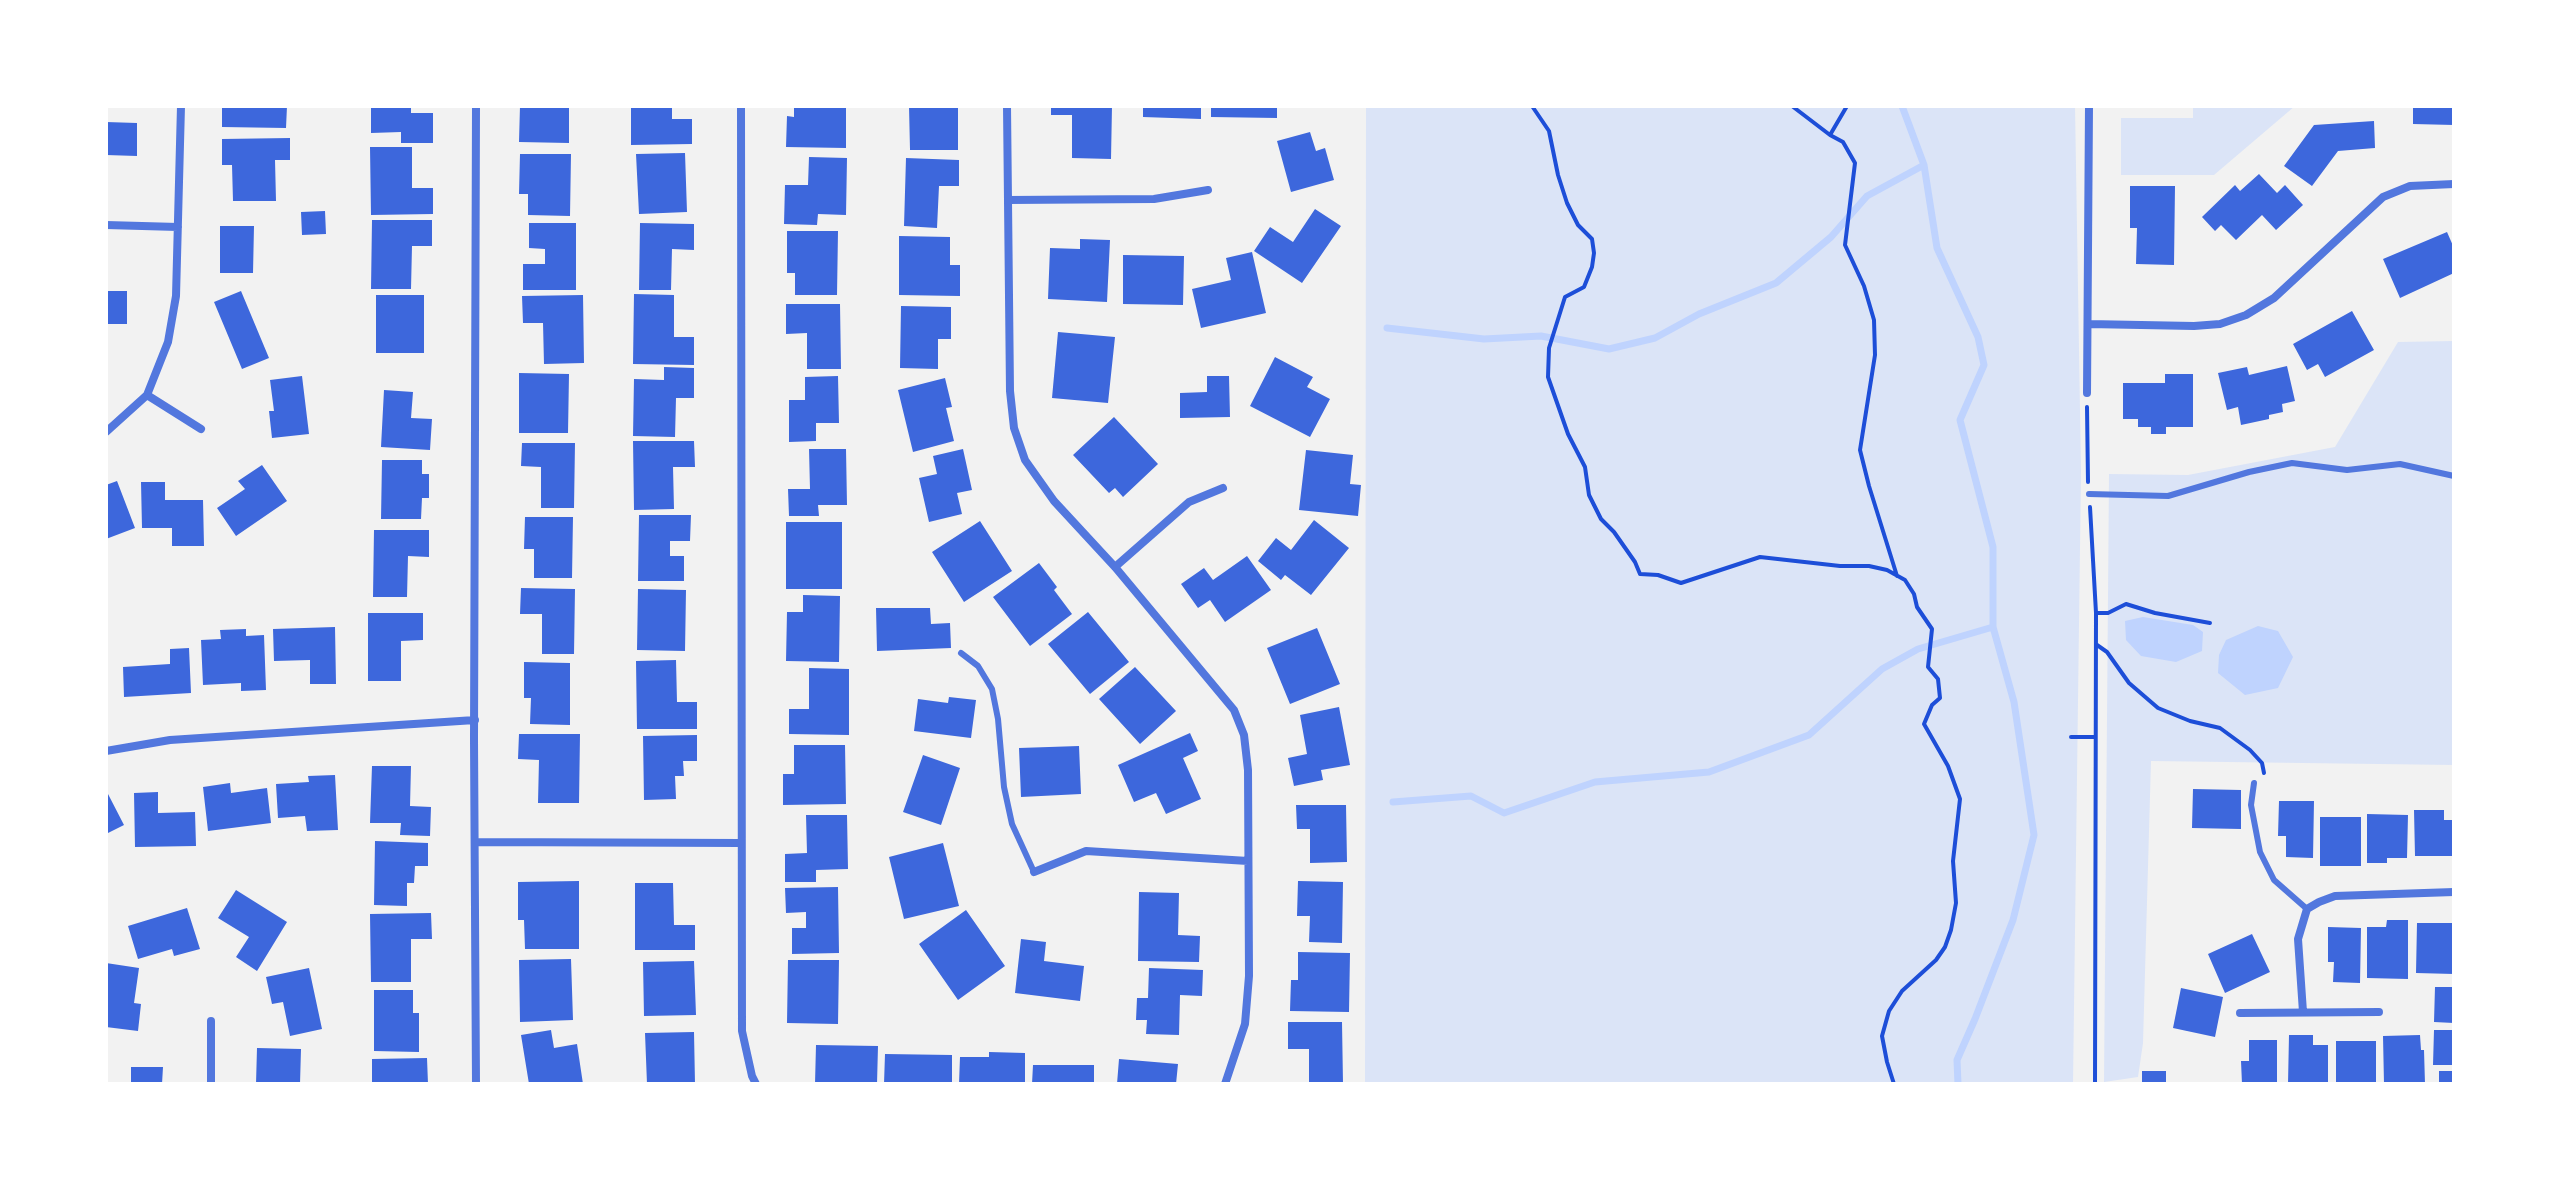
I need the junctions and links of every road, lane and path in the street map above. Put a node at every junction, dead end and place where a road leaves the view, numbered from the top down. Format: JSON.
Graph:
{"nodes":[{"id":1,"x":181,"y":106,"type":"edge"},
{"id":2,"x":476,"y":106,"type":"edge"},
{"id":3,"x":741,"y":106,"type":"edge"},
{"id":4,"x":1007,"y":106,"type":"edge"},
{"id":5,"x":1532,"y":106,"type":"edge"},
{"id":6,"x":1792,"y":106,"type":"edge"},
{"id":7,"x":1847,"y":106,"type":"edge"},
{"id":8,"x":2089,"y":106,"type":"edge"},
{"id":9,"x":1830,"y":135,"type":"junction"},
{"id":10,"x":2454,"y":184,"type":"edge"},
{"id":11,"x":1208,"y":190,"type":"dead end"},
{"id":12,"x":1008,"y":200,"type":"junction"},
{"id":13,"x":106,"y":225,"type":"edge"},
{"id":14,"x":178,"y":227,"type":"junction"},
{"id":15,"x":2088,"y":324,"type":"junction"},
{"id":16,"x":2087,"y":393,"type":"joint"},
{"id":17,"x":147,"y":395,"type":"junction"},
{"id":18,"x":201,"y":429,"type":"dead end"},
{"id":19,"x":106,"y":432,"type":"edge"},
{"id":20,"x":2454,"y":476,"type":"edge"},
{"id":21,"x":1223,"y":488,"type":"dead end"},
{"id":22,"x":2089,"y":494,"type":"junction"},
{"id":23,"x":1115,"y":567,"type":"junction"},
{"id":24,"x":1897,"y":576,"type":"junction"},
{"id":25,"x":2096,"y":613,"type":"junction"},
{"id":26,"x":2210,"y":623,"type":"dead end"},
{"id":27,"x":2096,"y":644,"type":"junction"},
{"id":28,"x":961,"y":653,"type":"dead end"},
{"id":29,"x":475,"y":720,"type":"junction"},
{"id":30,"x":2071,"y":737,"type":"dead end"},
{"id":31,"x":2095,"y":737,"type":"junction"},
{"id":32,"x":106,"y":751,"type":"edge"},
{"id":33,"x":2265,"y":774,"type":"dead end"},
{"id":34,"x":2254,"y":783,"type":"dead end"},
{"id":35,"x":475,"y":842,"type":"junction"},
{"id":36,"x":740,"y":843,"type":"junction"},
{"id":37,"x":1248,"y":861,"type":"junction"},
{"id":38,"x":1034,"y":872,"type":"joint"},
{"id":39,"x":2454,"y":892,"type":"edge"},
{"id":40,"x":2307,"y":909,"type":"junction"},
{"id":41,"x":2303,"y":1012,"type":"junction"},
{"id":42,"x":2379,"y":1012,"type":"dead end"},
{"id":43,"x":2240,"y":1013,"type":"dead end"},
{"id":44,"x":211,"y":1021,"type":"dead end"},
{"id":45,"x":754,"y":1080,"type":"edge"},
{"id":46,"x":211,"y":1084,"type":"edge"},
{"id":47,"x":476,"y":1084,"type":"edge"},
{"id":48,"x":1225,"y":1084,"type":"edge"},
{"id":49,"x":1894,"y":1084,"type":"edge"},
{"id":50,"x":2095,"y":1084,"type":"edge"}],
"edges":[{"from":1,"to":14,"type":"street"},
{"from":2,"to":29,"type":"street"},
{"from":3,"to":36,"type":"street"},
{"from":4,"to":12,"type":"street"},
{"from":5,"to":24,"type":"path"},
{"from":6,"to":9,"type":"path"},
{"from":7,"to":9,"type":"path"},
{"from":8,"to":15,"type":"street"},
{"from":9,"to":24,"type":"path"},
{"from":10,"to":15,"type":"street"},
{"from":11,"to":12,"type":"street"},
{"from":12,"to":23,"type":"street"},
{"from":13,"to":14,"type":"street"},
{"from":14,"to":17,"type":"street"},
{"from":15,"to":16,"type":"street"},
{"from":16,"to":22,"type":"path"},
{"from":17,"to":18,"type":"street"},
{"from":17,"to":19,"type":"street"},
{"from":20,"to":22,"type":"lane"},
{"from":21,"to":23,"type":"street"},
{"from":22,"to":25,"type":"path"},
{"from":23,"to":37,"type":"street"},
{"from":24,"to":49,"type":"path"},
{"from":25,"to":26,"type":"path"},
{"from":25,"to":27,"type":"path"},
{"from":27,"to":31,"type":"path"},
{"from":27,"to":33,"type":"path"},
{"from":28,"to":38,"type":"lane"},
{"from":29,"to":32,"type":"street"},
{"from":29,"to":35,"type":"street"},
{"from":30,"to":31,"type":"path"},
{"from":31,"to":50,"type":"path"},
{"from":34,"to":40,"type":"lane"},
{"from":35,"to":36,"type":"street"},
{"from":35,"to":47,"type":"street"},
{"from":36,"to":45,"type":"street"},
{"from":37,"to":38,"type":"street"},
{"from":37,"to":48,"type":"street"},
{"from":39,"to":40,"type":"street"},
{"from":40,"to":41,"type":"street"},
{"from":41,"to":42,"type":"street"},
{"from":41,"to":43,"type":"street"},
{"from":44,"to":46,"type":"street"}]}
